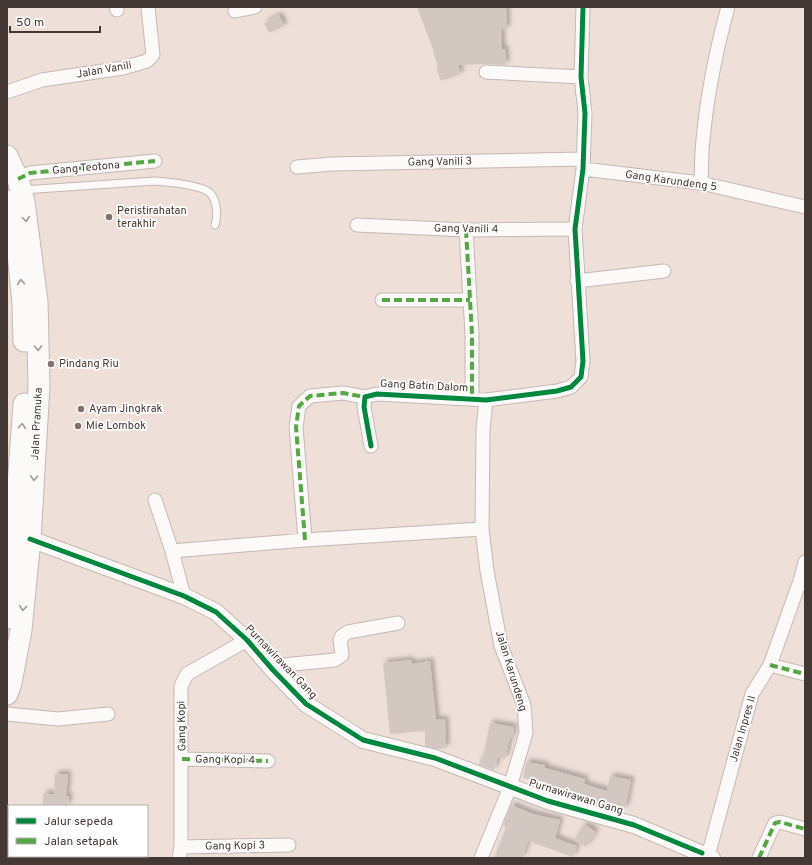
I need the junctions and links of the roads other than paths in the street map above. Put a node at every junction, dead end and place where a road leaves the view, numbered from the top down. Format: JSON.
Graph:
{"nodes":[{"id":1,"x":148,"y":7,"type":"edge"},
{"id":2,"x":255,"y":7,"type":"edge"},
{"id":3,"x":583,"y":7,"type":"edge"},
{"id":4,"x":728,"y":7,"type":"edge"},
{"id":5,"x":235,"y":11,"type":"dead end"},
{"id":6,"x":486,"y":72,"type":"dead end"},
{"id":7,"x":581,"y":77,"type":"junction"},
{"id":8,"x":7,"y":92,"type":"edge"},
{"id":9,"x":7,"y":156,"type":"edge"},
{"id":10,"x":155,"y":162,"type":"dead end"},
{"id":11,"x":582,"y":164,"type":"junction"},
{"id":12,"x":297,"y":167,"type":"dead end"},
{"id":13,"x":701,"y":183,"type":"junction"},
{"id":14,"x":15,"y":190,"type":"edge"},
{"id":15,"x":805,"y":207,"type":"edge"},
{"id":16,"x":215,"y":225,"type":"dead end"},
{"id":17,"x":357,"y":225,"type":"dead end"},
{"id":18,"x":575,"y":229,"type":"junction"},
{"id":19,"x":466,"y":230,"type":"junction"},
{"id":20,"x":664,"y":271,"type":"dead end"},
{"id":21,"x":577,"y":280,"type":"junction"},
{"id":22,"x":382,"y":300,"type":"dead end"},
{"id":23,"x":470,"y":300,"type":"junction"},
{"id":24,"x":364,"y":397,"type":"junction"},
{"id":25,"x":472,"y":398,"type":"junction"},
{"id":26,"x":486,"y":400,"type":"junction"},
{"id":27,"x":371,"y":446,"type":"dead end"},
{"id":28,"x":155,"y":500,"type":"dead end"},
{"id":29,"x":15,"y":529,"type":"edge"},
{"id":30,"x":482,"y":530,"type":"junction"},
{"id":31,"x":305,"y":540,"type":"junction"},
{"id":32,"x":172,"y":551,"type":"junction"},
{"id":33,"x":805,"y":562,"type":"edge"},
{"id":34,"x":184,"y":596,"type":"junction"},
{"id":35,"x":7,"y":618,"type":"edge"},
{"id":36,"x":398,"y":623,"type":"dead end"},
{"id":37,"x":247,"y":640,"type":"junction"},
{"id":38,"x":770,"y":665,"type":"junction"},
{"id":39,"x":273,"y":670,"type":"junction"},
{"id":40,"x":805,"y":674,"type":"edge"},
{"id":41,"x":7,"y":694,"type":"edge"},
{"id":42,"x":7,"y":714,"type":"edge"},
{"id":43,"x":108,"y":714,"type":"dead end"},
{"id":44,"x":182,"y":759,"type":"junction"},
{"id":45,"x":268,"y":761,"type":"dead end"},
{"id":46,"x":510,"y":787,"type":"junction"},
{"id":47,"x":805,"y":829,"type":"edge"},
{"id":48,"x":289,"y":845,"type":"dead end"},
{"id":49,"x":180,"y":853,"type":"edge"},
{"id":50,"x":705,"y":856,"type":"edge"},
{"id":51,"x":481,"y":858,"type":"edge"},
{"id":52,"x":759,"y":858,"type":"edge"}],
"edges":[{"from":1,"to":8,"type":"street","name":"Jalan Vanili"},
{"from":2,"to":5,"type":"street"},
{"from":3,"to":7,"type":"street","name":"Gang Batin Dalom"},
{"from":4,"to":13,"type":"street"},
{"from":6,"to":7,"type":"street"},
{"from":7,"to":11,"type":"street","name":"Gang Batin Dalom"},
{"from":9,"to":14,"type":"main road","name":"Jalan Pramuka"},
{"from":10,"to":14,"type":"street","name":"Gang Teotona"},
{"from":11,"to":12,"type":"street","name":"Gang Vanili 3"},
{"from":11,"to":13,"type":"street","name":"Gang Karundeng 5"},
{"from":11,"to":18,"type":"street","name":"Gang Batin Dalom"},
{"from":13,"to":15,"type":"street","name":"Gang Karundeng 5"},
{"from":14,"to":16,"type":"lane"},
{"from":14,"to":29,"type":"main road","name":"Jalan Pramuka"},
{"from":17,"to":19,"type":"street","name":"Gang Vanili 4"},
{"from":18,"to":19,"type":"street","name":"Gang Vanili 4"},
{"from":18,"to":21,"type":"street","name":"Gang Batin Dalom"},
{"from":19,"to":23,"type":"street"},
{"from":20,"to":21,"type":"street"},
{"from":21,"to":26,"type":"street","name":"Gang Batin Dalom"},
{"from":22,"to":23,"type":"street"},
{"from":23,"to":25,"type":"street"},
{"from":24,"to":25,"type":"street","name":"Gang Batin Dalom"},
{"from":24,"to":27,"type":"street"},
{"from":24,"to":31,"type":"street","name":"Gang Batin Dalom"},
{"from":25,"to":26,"type":"street","name":"Gang Batin Dalom"},
{"from":26,"to":30,"type":"street","name":"Jalan Karundeng"},
{"from":28,"to":32,"type":"street"},
{"from":29,"to":34,"type":"street","name":"Purnawirawan Gang"},
{"from":29,"to":35,"type":"main road","name":"Jalan Pramuka"},
{"from":29,"to":41,"type":"main road","name":"Jalan Pramuka","one_way":true},
{"from":30,"to":31,"type":"street"},
{"from":30,"to":46,"type":"street","name":"Jalan Karundeng"},
{"from":31,"to":32,"type":"street"},
{"from":32,"to":34,"type":"street"},
{"from":33,"to":38,"type":"street","name":"Jalan Inpres II"},
{"from":34,"to":37,"type":"street","name":"Purnawirawan Gang"},
{"from":36,"to":39,"type":"street"},
{"from":37,"to":39,"type":"street","name":"Purnawirawan Gang"},
{"from":37,"to":44,"type":"street","name":"Gang Kopi"},
{"from":38,"to":40,"type":"street"},
{"from":38,"to":50,"type":"street","name":"Jalan Inpres II"},
{"from":39,"to":46,"type":"street","name":"Purnawirawan Gang"},
{"from":42,"to":43,"type":"street"},
{"from":44,"to":45,"type":"street","name":"Gang Kopi 4"},
{"from":44,"to":49,"type":"street","name":"Gang Kopi"},
{"from":46,"to":50,"type":"street","name":"Purnawirawan Gang"},
{"from":46,"to":51,"type":"street","name":"Jalan Karundeng"},
{"from":47,"to":52,"type":"street"},
{"from":48,"to":49,"type":"street","name":"Gang Kopi 3"}]}
